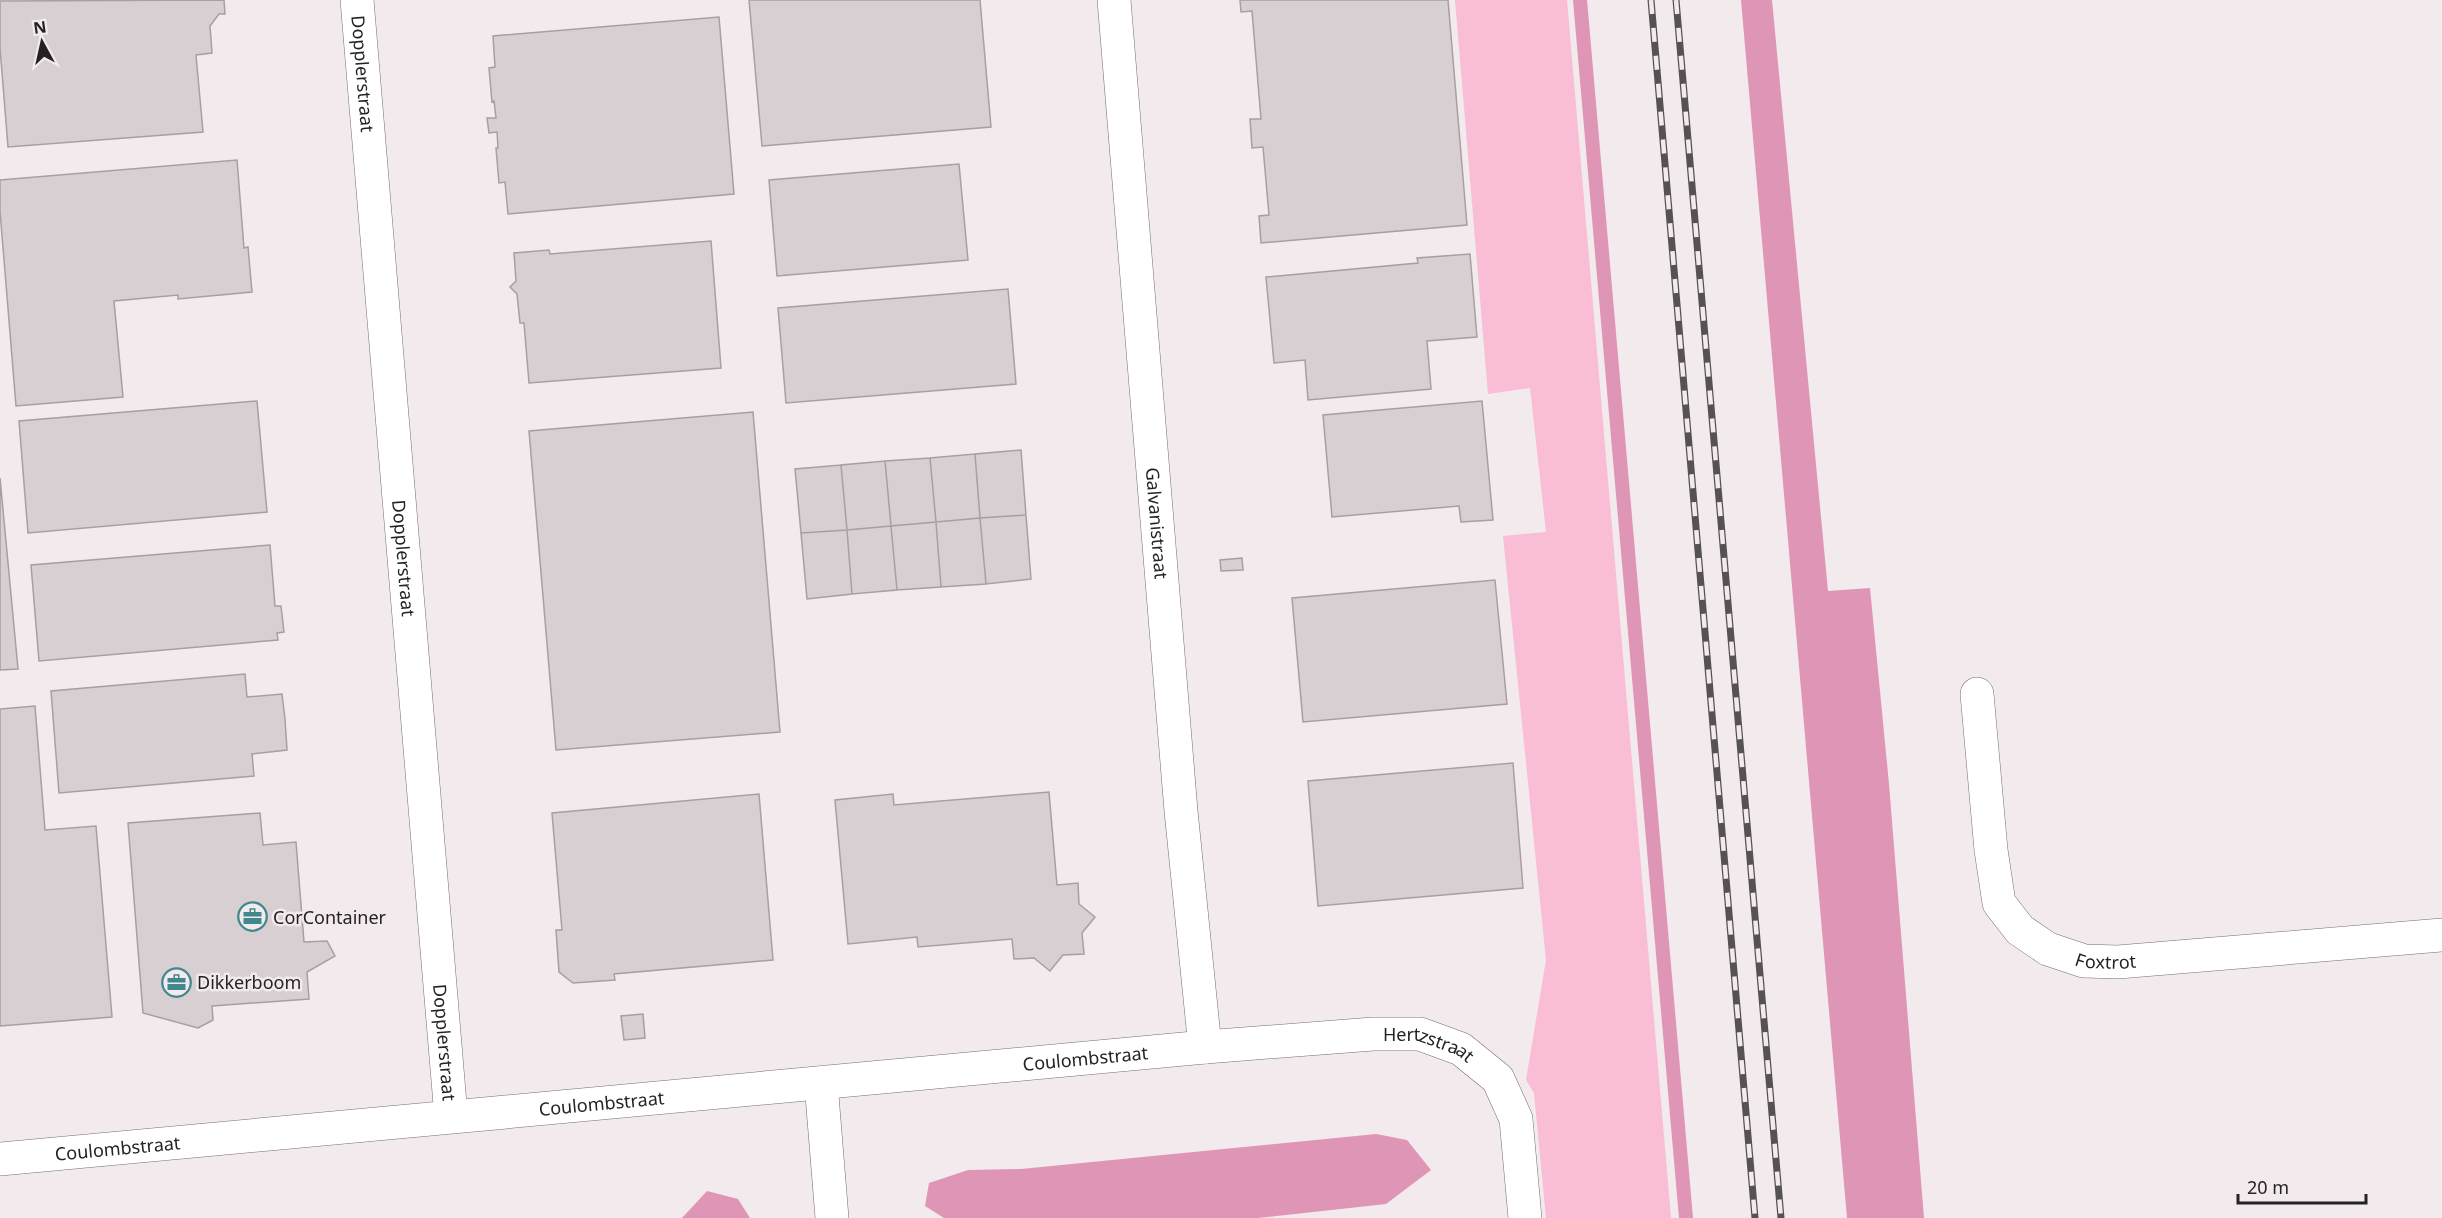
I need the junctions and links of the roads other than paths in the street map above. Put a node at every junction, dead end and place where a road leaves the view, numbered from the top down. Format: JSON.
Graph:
{"nodes":[{"id":1,"x":357,"y":0,"type":"edge"},
{"id":2,"x":1114,"y":0,"type":"edge"},
{"id":3,"x":1977,"y":694,"type":"dead end"},
{"id":4,"x":2442,"y":935,"type":"edge"},
{"id":5,"x":1205,"y":1047,"type":"junction"},
{"id":6,"x":820,"y":1083,"type":"junction"},
{"id":7,"x":451,"y":1116,"type":"junction"},
{"id":8,"x":0,"y":1159,"type":"edge"},
{"id":9,"x":832,"y":1218,"type":"edge"},
{"id":10,"x":1525,"y":1218,"type":"edge"}],
"edges":[{"from":1,"to":7,"type":"street","name":"Dopplerstraat"},
{"from":2,"to":5,"type":"street","name":"Galvanistraat"},
{"from":3,"to":4,"type":"street","name":"Foxtrot"},
{"from":5,"to":6,"type":"street","name":"Coulombstraat"},
{"from":5,"to":10,"type":"street","name":"Hertzstraat"},
{"from":6,"to":7,"type":"street","name":"Coulombstraat"},
{"from":6,"to":9,"type":"street"},
{"from":7,"to":8,"type":"street","name":"Coulombstraat"}]}
